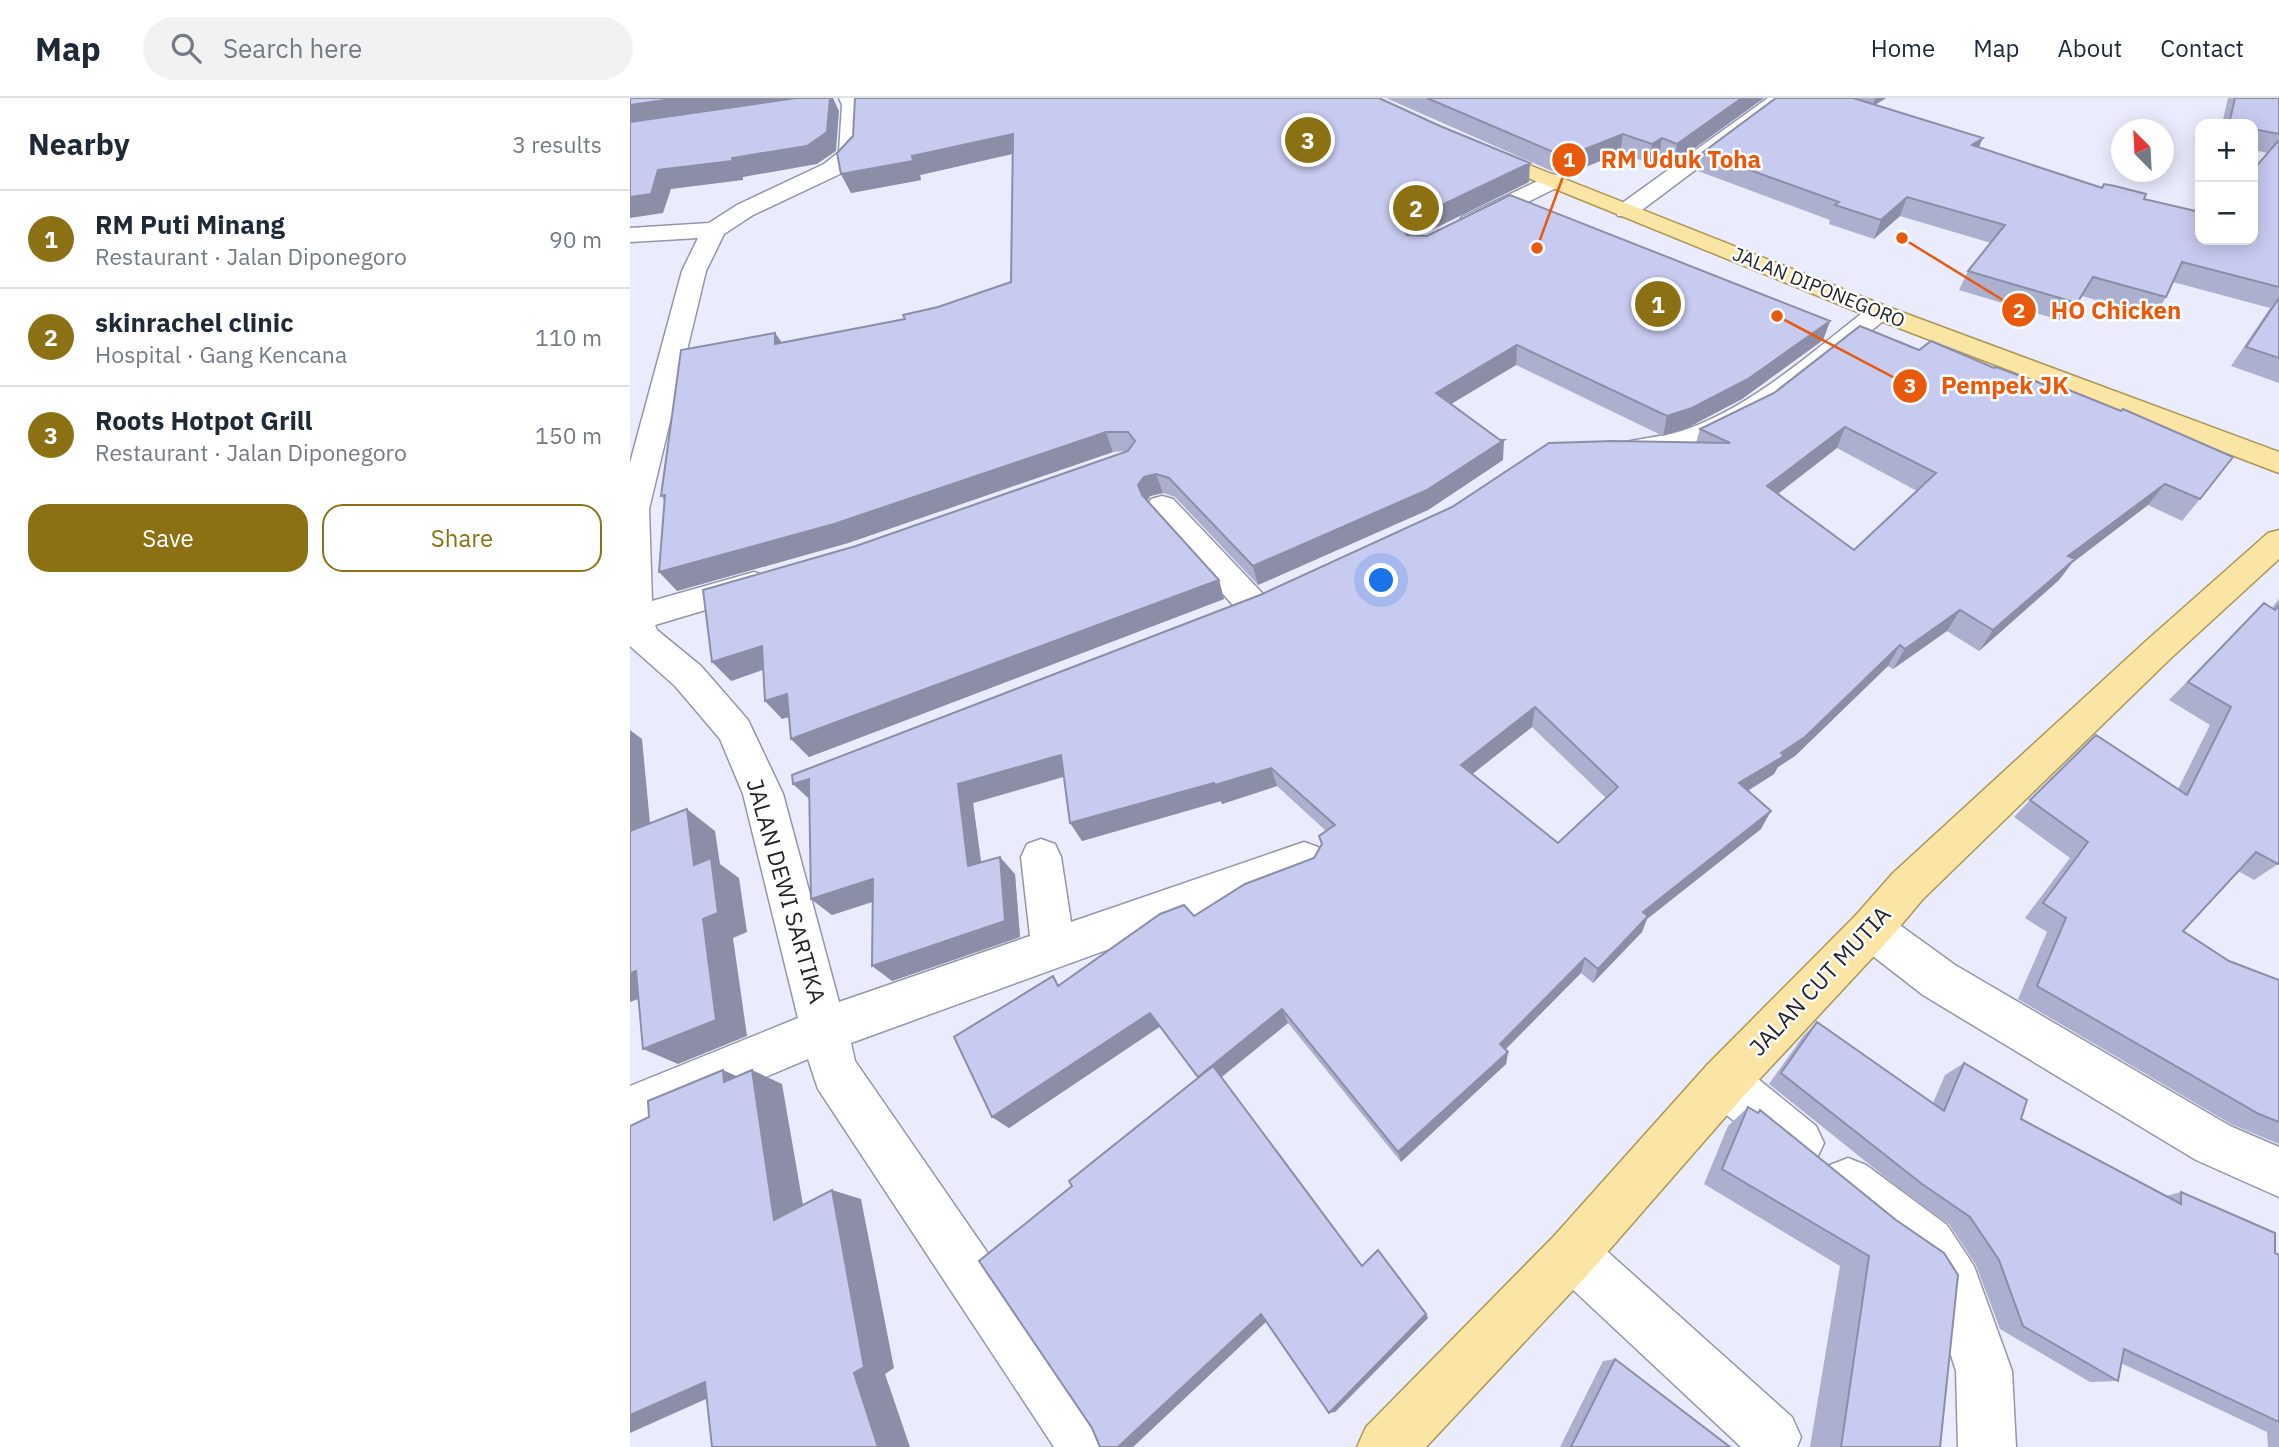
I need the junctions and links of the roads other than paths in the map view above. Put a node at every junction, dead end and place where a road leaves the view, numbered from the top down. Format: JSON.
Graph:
{"nodes":[{"id":1,"x":1782,"y":98,"type":"edge"},
{"id":2,"x":841,"y":101,"type":"edge"},
{"id":3,"x":1456,"y":142,"type":"edge"},
{"id":4,"x":1552,"y":181,"type":"junction"},
{"id":5,"x":1626,"y":211,"type":"junction"},
{"id":6,"x":713,"y":230,"type":"junction"},
{"id":7,"x":1454,"y":230,"type":"edge"},
{"id":8,"x":630,"y":235,"type":"edge"},
{"id":9,"x":1879,"y":312,"type":"junction"},
{"id":10,"x":1606,"y":451,"type":"edge"},
{"id":11,"x":2279,"y":463,"type":"edge"},
{"id":12,"x":1162,"y":506,"type":"dead end"},
{"id":13,"x":631,"y":510,"type":"edge"},
{"id":14,"x":2279,"y":541,"type":"edge"},
{"id":15,"x":779,"y":577,"type":"edge"},
{"id":16,"x":1252,"y":603,"type":"edge"},
{"id":17,"x":635,"y":618,"type":"junction"},
{"id":18,"x":1041,"y":857,"type":"dead end"},
{"id":19,"x":1304,"y":860,"type":"edge"},
{"id":20,"x":1871,"y":929,"type":"junction"},
{"id":21,"x":1053,"y":948,"type":"junction"},
{"id":22,"x":824,"y":1030,"type":"junction"},
{"id":23,"x":1724,"y":1082,"type":"junction"},
{"id":24,"x":630,"y":1110,"type":"edge"},
{"id":25,"x":2279,"y":1172,"type":"edge"},
{"id":26,"x":1572,"y":1254,"type":"junction"},
{"id":27,"x":1772,"y":1437,"type":"dead end"},
{"id":28,"x":1400,"y":1442,"type":"edge"},
{"id":29,"x":1088,"y":1447,"type":"edge"},
{"id":30,"x":1987,"y":1447,"type":"edge"}],
"edges":[{"from":1,"to":5,"type":"street"},
{"from":2,"to":6,"type":"street"},
{"from":3,"to":4,"type":"main road","name":"JALAN DIPONEGORO"},
{"from":4,"to":5,"type":"main road","name":"JALAN DIPONEGORO"},
{"from":4,"to":7,"type":"street"},
{"from":5,"to":9,"type":"main road","name":"JALAN DIPONEGORO"},
{"from":6,"to":8,"type":"street"},
{"from":6,"to":13,"type":"street"},
{"from":9,"to":10,"type":"street"},
{"from":9,"to":11,"type":"main road","name":"JALAN DIPONEGORO"},
{"from":12,"to":16,"type":"street"},
{"from":13,"to":17,"type":"street"},
{"from":14,"to":20,"type":"main road","name":"JALAN CUT MUTIA"},
{"from":15,"to":17,"type":"street"},
{"from":17,"to":22,"type":"street","name":"JALAN DEWI SARTIKA"},
{"from":18,"to":21,"type":"street"},
{"from":19,"to":21,"type":"street"},
{"from":20,"to":23,"type":"main road","name":"JALAN CUT MUTIA"},
{"from":20,"to":25,"type":"street"},
{"from":21,"to":22,"type":"street"},
{"from":22,"to":24,"type":"street"},
{"from":22,"to":29,"type":"street","name":"JALAN DEWI SARTIKA"},
{"from":23,"to":26,"type":"main road","name":"JALAN CUT MUTIA"},
{"from":23,"to":30,"type":"street"},
{"from":26,"to":27,"type":"street"},
{"from":26,"to":28,"type":"main road","name":"JALAN CUT MUTIA"}]}
